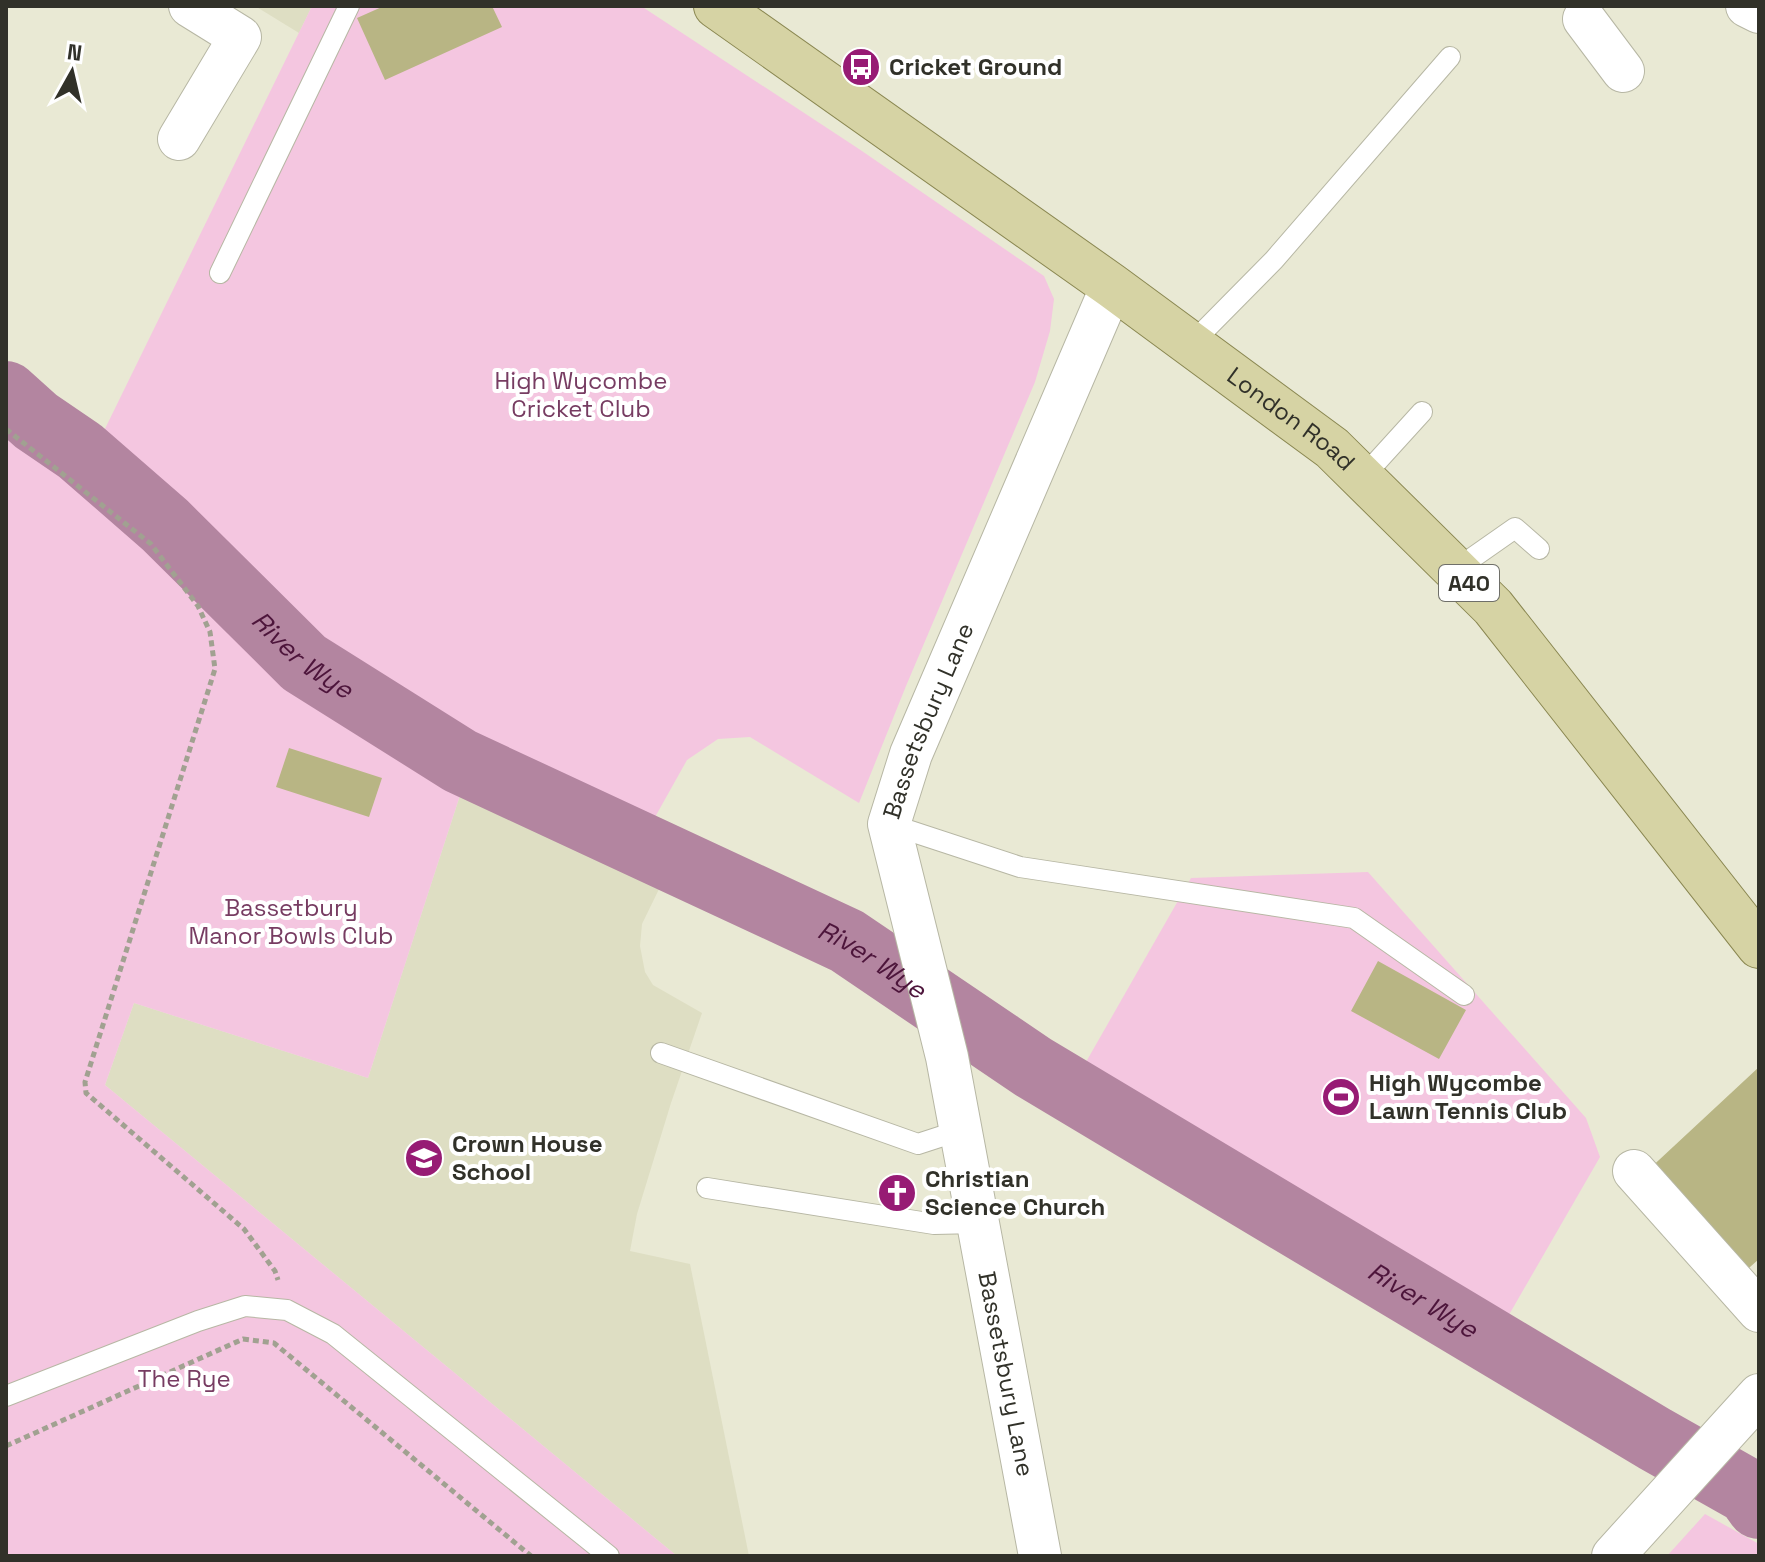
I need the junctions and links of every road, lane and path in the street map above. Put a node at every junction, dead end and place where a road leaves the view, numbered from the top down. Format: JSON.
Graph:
{"nodes":[{"id":1,"x":190,"y":6,"type":"edge"},
{"id":2,"x":349,"y":6,"type":"edge"},
{"id":3,"x":1747,"y":6,"type":"edge"},
{"id":4,"x":1588,"y":10,"type":"edge"},
{"id":5,"x":736,"y":11,"type":"edge"},
{"id":6,"x":1759,"y":12,"type":"edge"},
{"id":7,"x":1450,"y":57,"type":"dead end"},
{"id":8,"x":1623,"y":71,"type":"dead end"},
{"id":9,"x":179,"y":139,"type":"dead end"},
{"id":10,"x":220,"y":273,"type":"dead end"},
{"id":11,"x":1112,"y":286,"type":"junction"},
{"id":12,"x":1191,"y":344,"type":"junction"},
{"id":13,"x":1422,"y":412,"type":"dead end"},
{"id":14,"x":6,"y":429,"type":"edge"},
{"id":15,"x":1362,"y":478,"type":"junction"},
{"id":16,"x":1539,"y":549,"type":"dead end"},
{"id":17,"x":1455,"y":570,"type":"junction"},
{"id":18,"x":889,"y":824,"type":"junction"},
{"id":19,"x":1759,"y":946,"type":"edge"},
{"id":20,"x":1464,"y":995,"type":"dead end"},
{"id":21,"x":661,"y":1053,"type":"dead end"},
{"id":22,"x":961,"y":1130,"type":"junction"},
{"id":23,"x":1634,"y":1171,"type":"dead end"},
{"id":24,"x":707,"y":1188,"type":"dead end"},
{"id":25,"x":978,"y":1223,"type":"junction"},
{"id":26,"x":287,"y":1310,"type":"junction"},
{"id":27,"x":1759,"y":1311,"type":"edge"},
{"id":28,"x":6,"y":1396,"type":"edge"},
{"id":29,"x":1746,"y":1409,"type":"edge"},
{"id":30,"x":6,"y":1446,"type":"edge"},
{"id":31,"x":531,"y":1556,"type":"edge"},
{"id":32,"x":609,"y":1556,"type":"edge"},
{"id":33,"x":1040,"y":1556,"type":"edge"},
{"id":34,"x":1613,"y":1556,"type":"edge"}],
"edges":[{"from":1,"to":9,"type":"street"},
{"from":2,"to":10,"type":"lane"},
{"from":3,"to":6,"type":"street"},
{"from":4,"to":8,"type":"street"},
{"from":5,"to":11,"type":"main road","name":"London Road","number":"A40"},
{"from":7,"to":12,"type":"lane"},
{"from":11,"to":12,"type":"main road","name":"London Road","number":"A40"},
{"from":11,"to":18,"type":"street","name":"Bassetsbury Lane"},
{"from":12,"to":15,"type":"main road","name":"London Road","number":"A40"},
{"from":13,"to":15,"type":"lane"},
{"from":14,"to":26,"type":"path"},
{"from":15,"to":17,"type":"main road","name":"London Road","number":"A40"},
{"from":16,"to":17,"type":"lane"},
{"from":17,"to":19,"type":"main road","name":"London Road","number":"A40"},
{"from":18,"to":20,"type":"lane"},
{"from":18,"to":22,"type":"street","name":"Bassetsbury Lane"},
{"from":21,"to":22,"type":"lane"},
{"from":22,"to":25,"type":"street","name":"Bassetsbury Lane"},
{"from":23,"to":27,"type":"street"},
{"from":24,"to":25,"type":"lane"},
{"from":25,"to":33,"type":"street","name":"Bassetsbury Lane"},
{"from":26,"to":28,"type":"lane"},
{"from":26,"to":32,"type":"lane"},
{"from":29,"to":34,"type":"street"},
{"from":30,"to":31,"type":"path"}]}
